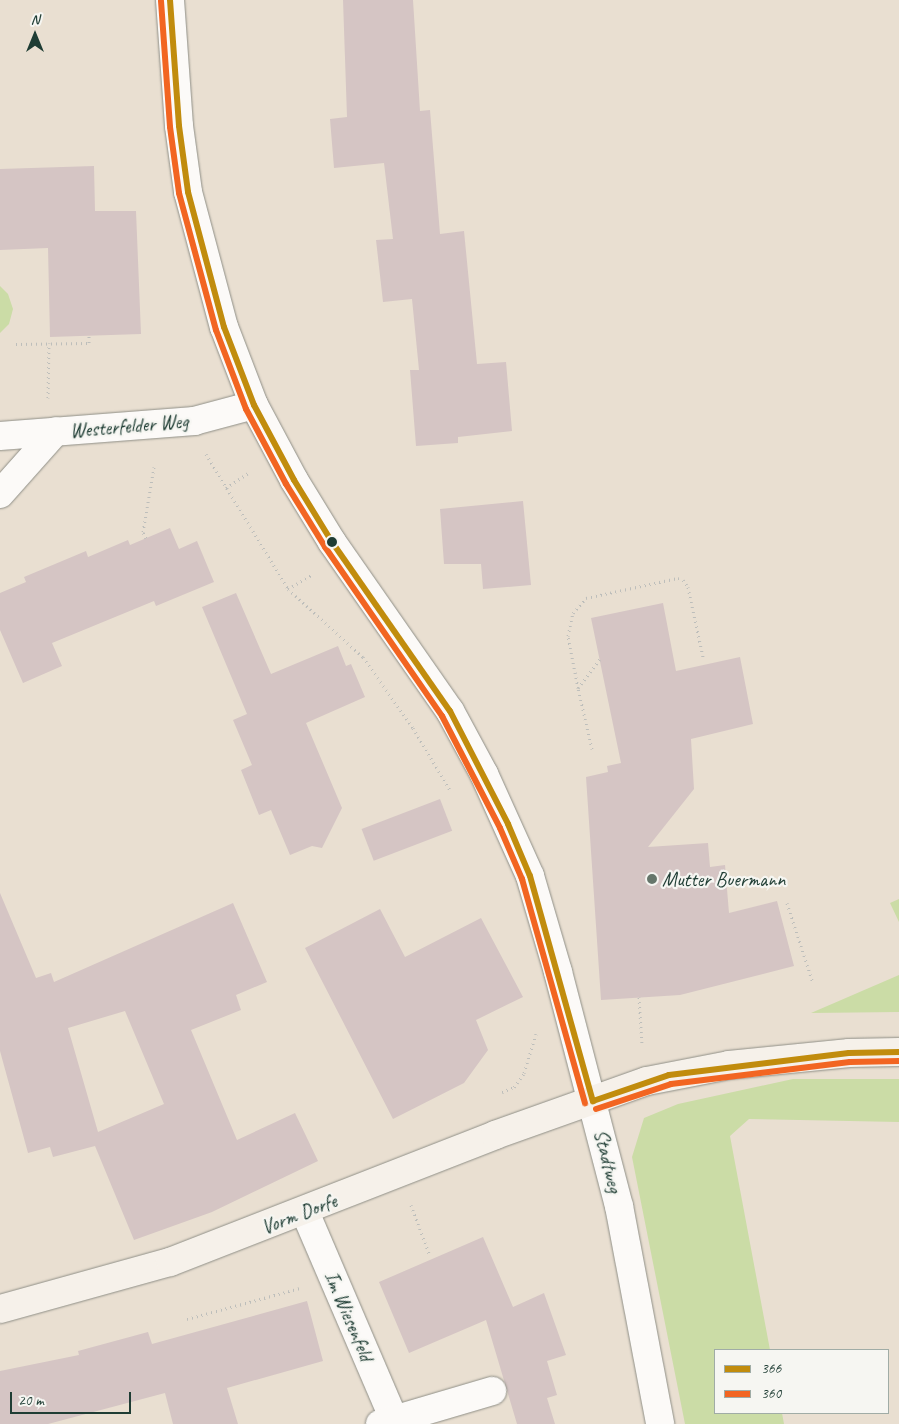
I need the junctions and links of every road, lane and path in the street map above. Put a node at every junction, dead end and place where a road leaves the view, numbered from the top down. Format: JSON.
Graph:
{"nodes":[{"id":1,"x":170,"y":0,"type":"edge"},
{"id":2,"x":90,"y":335,"type":"dead end"},
{"id":3,"x":49,"y":343,"type":"junction"},
{"id":4,"x":16,"y":344,"type":"dead end"},
{"id":5,"x":254,"y":405,"type":"junction"},
{"id":6,"x":52,"y":420,"type":"junction"},
{"id":7,"x":194,"y":421,"type":"junction"},
{"id":8,"x":0,"y":436,"type":"edge"},
{"id":9,"x":154,"y":467,"type":"dead end"},
{"id":10,"x":253,"y":471,"type":"dead end"},
{"id":11,"x":226,"y":488,"type":"junction"},
{"id":12,"x":0,"y":494,"type":"edge"},
{"id":13,"x":146,"y":538,"type":"dead end"},
{"id":14,"x":317,"y":571,"type":"dead end"},
{"id":15,"x":288,"y":589,"type":"junction"},
{"id":16,"x":703,"y":657,"type":"dead end"},
{"id":17,"x":600,"y":659,"type":"dead end"},
{"id":18,"x":578,"y":688,"type":"junction"},
{"id":19,"x":592,"y":749,"type":"dead end"},
{"id":20,"x":452,"y":795,"type":"dead end"},
{"id":21,"x":787,"y":903,"type":"dead end"},
{"id":22,"x":814,"y":982,"type":"dead end"},
{"id":23,"x":639,"y":997,"type":"dead end"},
{"id":24,"x":641,"y":1045,"type":"dead end"},
{"id":25,"x":899,"y":1052,"type":"edge"},
{"id":26,"x":593,"y":1101,"type":"junction"},
{"id":27,"x":400,"y":1174,"type":"junction"},
{"id":28,"x":305,"y":1212,"type":"junction"},
{"id":29,"x":430,"y":1256,"type":"dead end"},
{"id":30,"x":308,"y":1286,"type":"dead end"},
{"id":31,"x":0,"y":1310,"type":"edge"},
{"id":32,"x":187,"y":1319,"type":"dead end"},
{"id":33,"x":492,"y":1391,"type":"dead end"},
{"id":34,"x":387,"y":1422,"type":"edge"},
{"id":35,"x":660,"y":1424,"type":"edge"}],
"edges":[{"from":1,"to":5,"type":"street","name":"Stadtweg"},
{"from":2,"to":3,"type":"path"},
{"from":3,"to":4,"type":"path"},
{"from":3,"to":6,"type":"path"},
{"from":5,"to":7,"type":"street","name":"Westerfelder Weg"},
{"from":5,"to":26,"type":"street","name":"Stadtweg"},
{"from":6,"to":7,"type":"street","name":"Westerfelder Weg"},
{"from":6,"to":8,"type":"street"},
{"from":6,"to":12,"type":"street","name":"Westerfelder Weg"},
{"from":7,"to":11,"type":"path"},
{"from":9,"to":13,"type":"path"},
{"from":10,"to":11,"type":"path"},
{"from":11,"to":15,"type":"path"},
{"from":14,"to":15,"type":"path"},
{"from":15,"to":20,"type":"path"},
{"from":16,"to":18,"type":"path"},
{"from":17,"to":18,"type":"path"},
{"from":18,"to":19,"type":"path"},
{"from":21,"to":22,"type":"path"},
{"from":23,"to":24,"type":"path"},
{"from":25,"to":26,"type":"main road","name":"Vorm Dorfe"},
{"from":26,"to":27,"type":"main road","name":"Vorm Dorfe"},
{"from":26,"to":35,"type":"street","name":"Stadtweg"},
{"from":27,"to":28,"type":"main road","name":"Vorm Dorfe"},
{"from":27,"to":29,"type":"path"},
{"from":28,"to":31,"type":"main road","name":"Vorm Dorfe"},
{"from":28,"to":34,"type":"street","name":"Im Wiesenfeld"},
{"from":30,"to":32,"type":"path"},
{"from":33,"to":34,"type":"street","name":"Im Wiesenfeld"}]}
